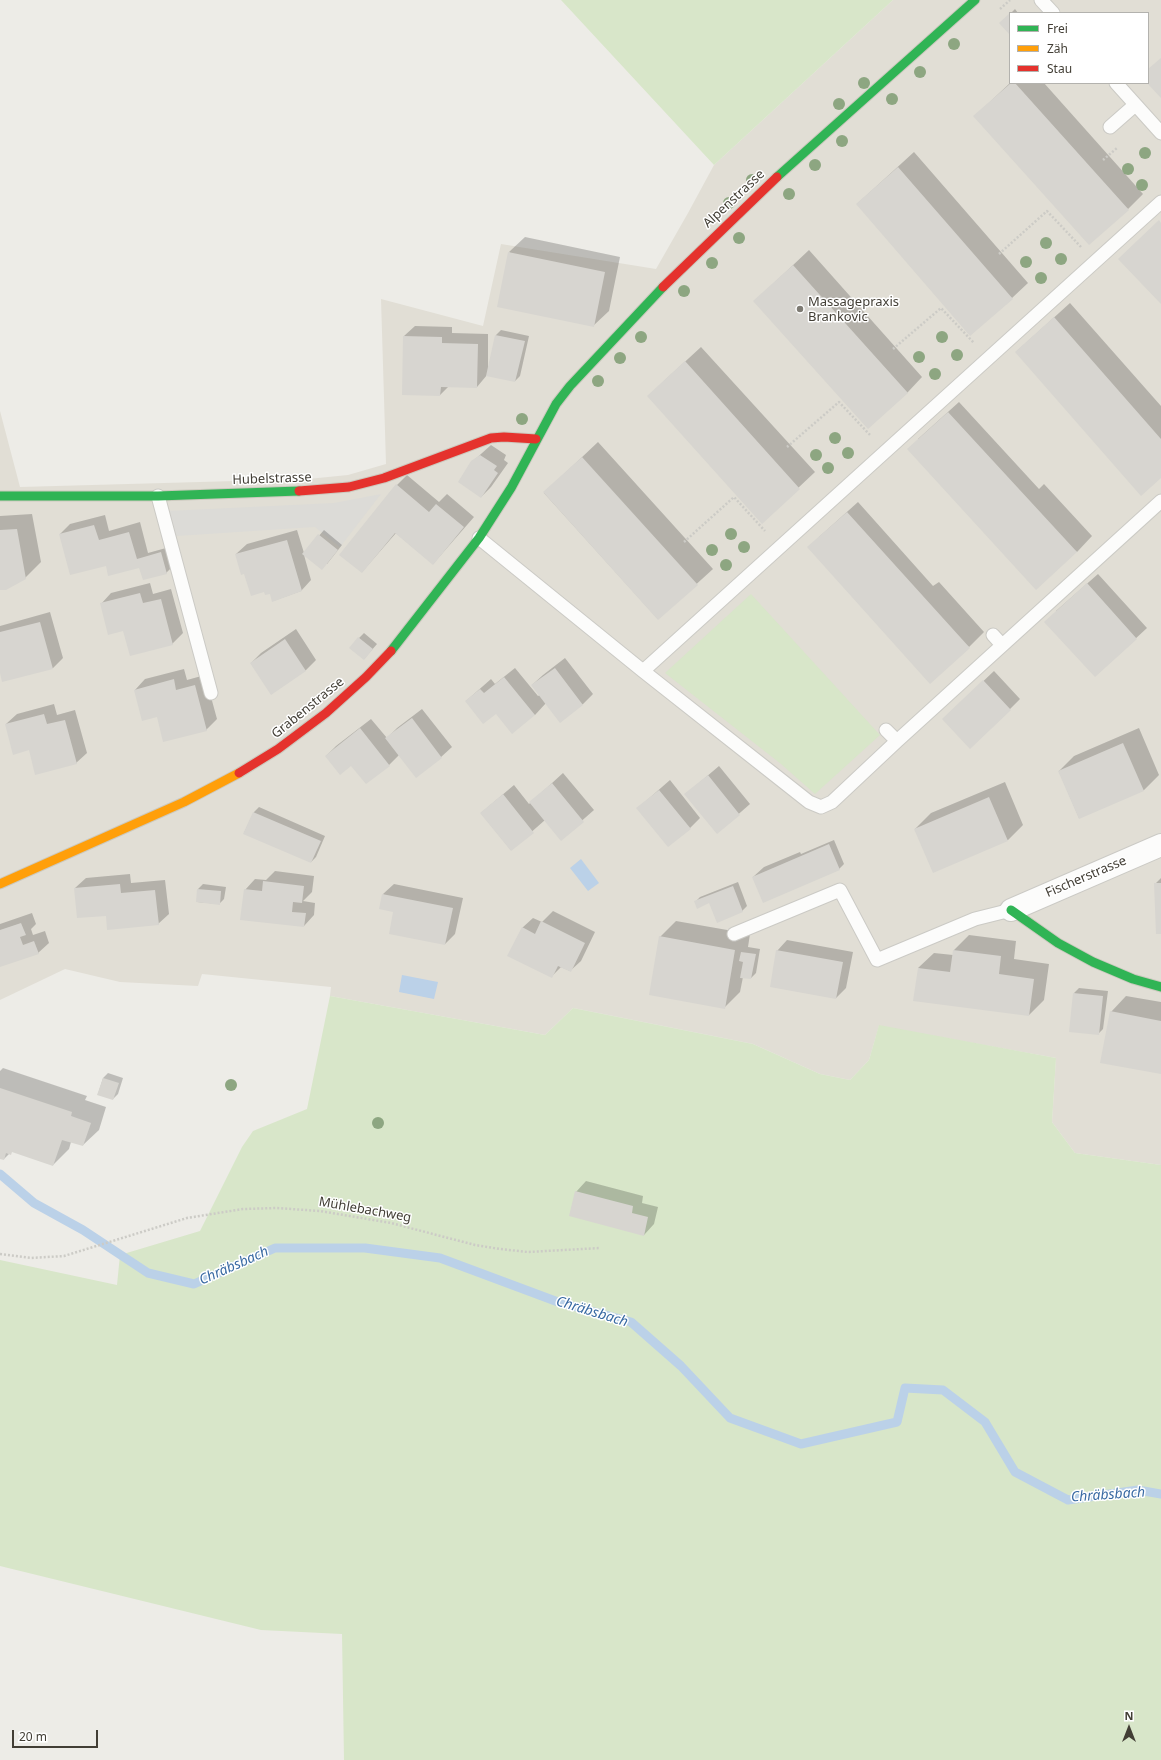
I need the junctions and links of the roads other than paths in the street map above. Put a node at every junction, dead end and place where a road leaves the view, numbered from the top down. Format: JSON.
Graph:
{"nodes":[{"id":1,"x":975,"y":0,"type":"edge"},
{"id":2,"x":1041,"y":0,"type":"edge"},
{"id":3,"x":1051,"y":12,"type":"edge"},
{"id":4,"x":1117,"y":84,"type":"edge"},
{"id":5,"x":1135,"y":105,"type":"junction"},
{"id":6,"x":1110,"y":127,"type":"dead end"},
{"id":7,"x":1161,"y":133,"type":"edge"},
{"id":8,"x":1161,"y":202,"type":"edge"},
{"id":9,"x":536,"y":439,"type":"junction"},
{"id":10,"x":0,"y":496,"type":"edge"},
{"id":11,"x":158,"y":496,"type":"junction"},
{"id":12,"x":1161,"y":501,"type":"edge"},
{"id":13,"x":479,"y":538,"type":"junction"},
{"id":14,"x":993,"y":635,"type":"dead end"},
{"id":15,"x":1002,"y":645,"type":"junction"},
{"id":16,"x":643,"y":671,"type":"junction"},
{"id":17,"x":211,"y":693,"type":"dead end"},
{"id":18,"x":886,"y":730,"type":"dead end"},
{"id":19,"x":897,"y":741,"type":"junction"},
{"id":20,"x":1161,"y":845,"type":"edge"},
{"id":21,"x":0,"y":884,"type":"edge"},
{"id":22,"x":1011,"y":910,"type":"junction"},
{"id":23,"x":734,"y":934,"type":"dead end"},
{"id":24,"x":1161,"y":987,"type":"edge"}],
"edges":[{"from":1,"to":9,"type":"street","name":"Alpenstrasse"},
{"from":2,"to":3,"type":"lane"},
{"from":4,"to":5,"type":"lane"},
{"from":5,"to":6,"type":"lane"},
{"from":5,"to":7,"type":"lane"},
{"from":8,"to":16,"type":"lane"},
{"from":9,"to":11,"type":"street","name":"Hubelstrasse"},
{"from":9,"to":13,"type":"street","name":"Grabenstrasse"},
{"from":10,"to":11,"type":"street","name":"Hubelstrasse"},
{"from":11,"to":17,"type":"lane"},
{"from":12,"to":15,"type":"lane"},
{"from":13,"to":16,"type":"lane"},
{"from":13,"to":21,"type":"street","name":"Grabenstrasse"},
{"from":14,"to":15,"type":"lane"},
{"from":15,"to":19,"type":"lane"},
{"from":16,"to":19,"type":"lane"},
{"from":18,"to":19,"type":"lane"},
{"from":20,"to":22,"type":"street","name":"Fischerstrasse"},
{"from":22,"to":23,"type":"lane"},
{"from":22,"to":24,"type":"street"}]}
